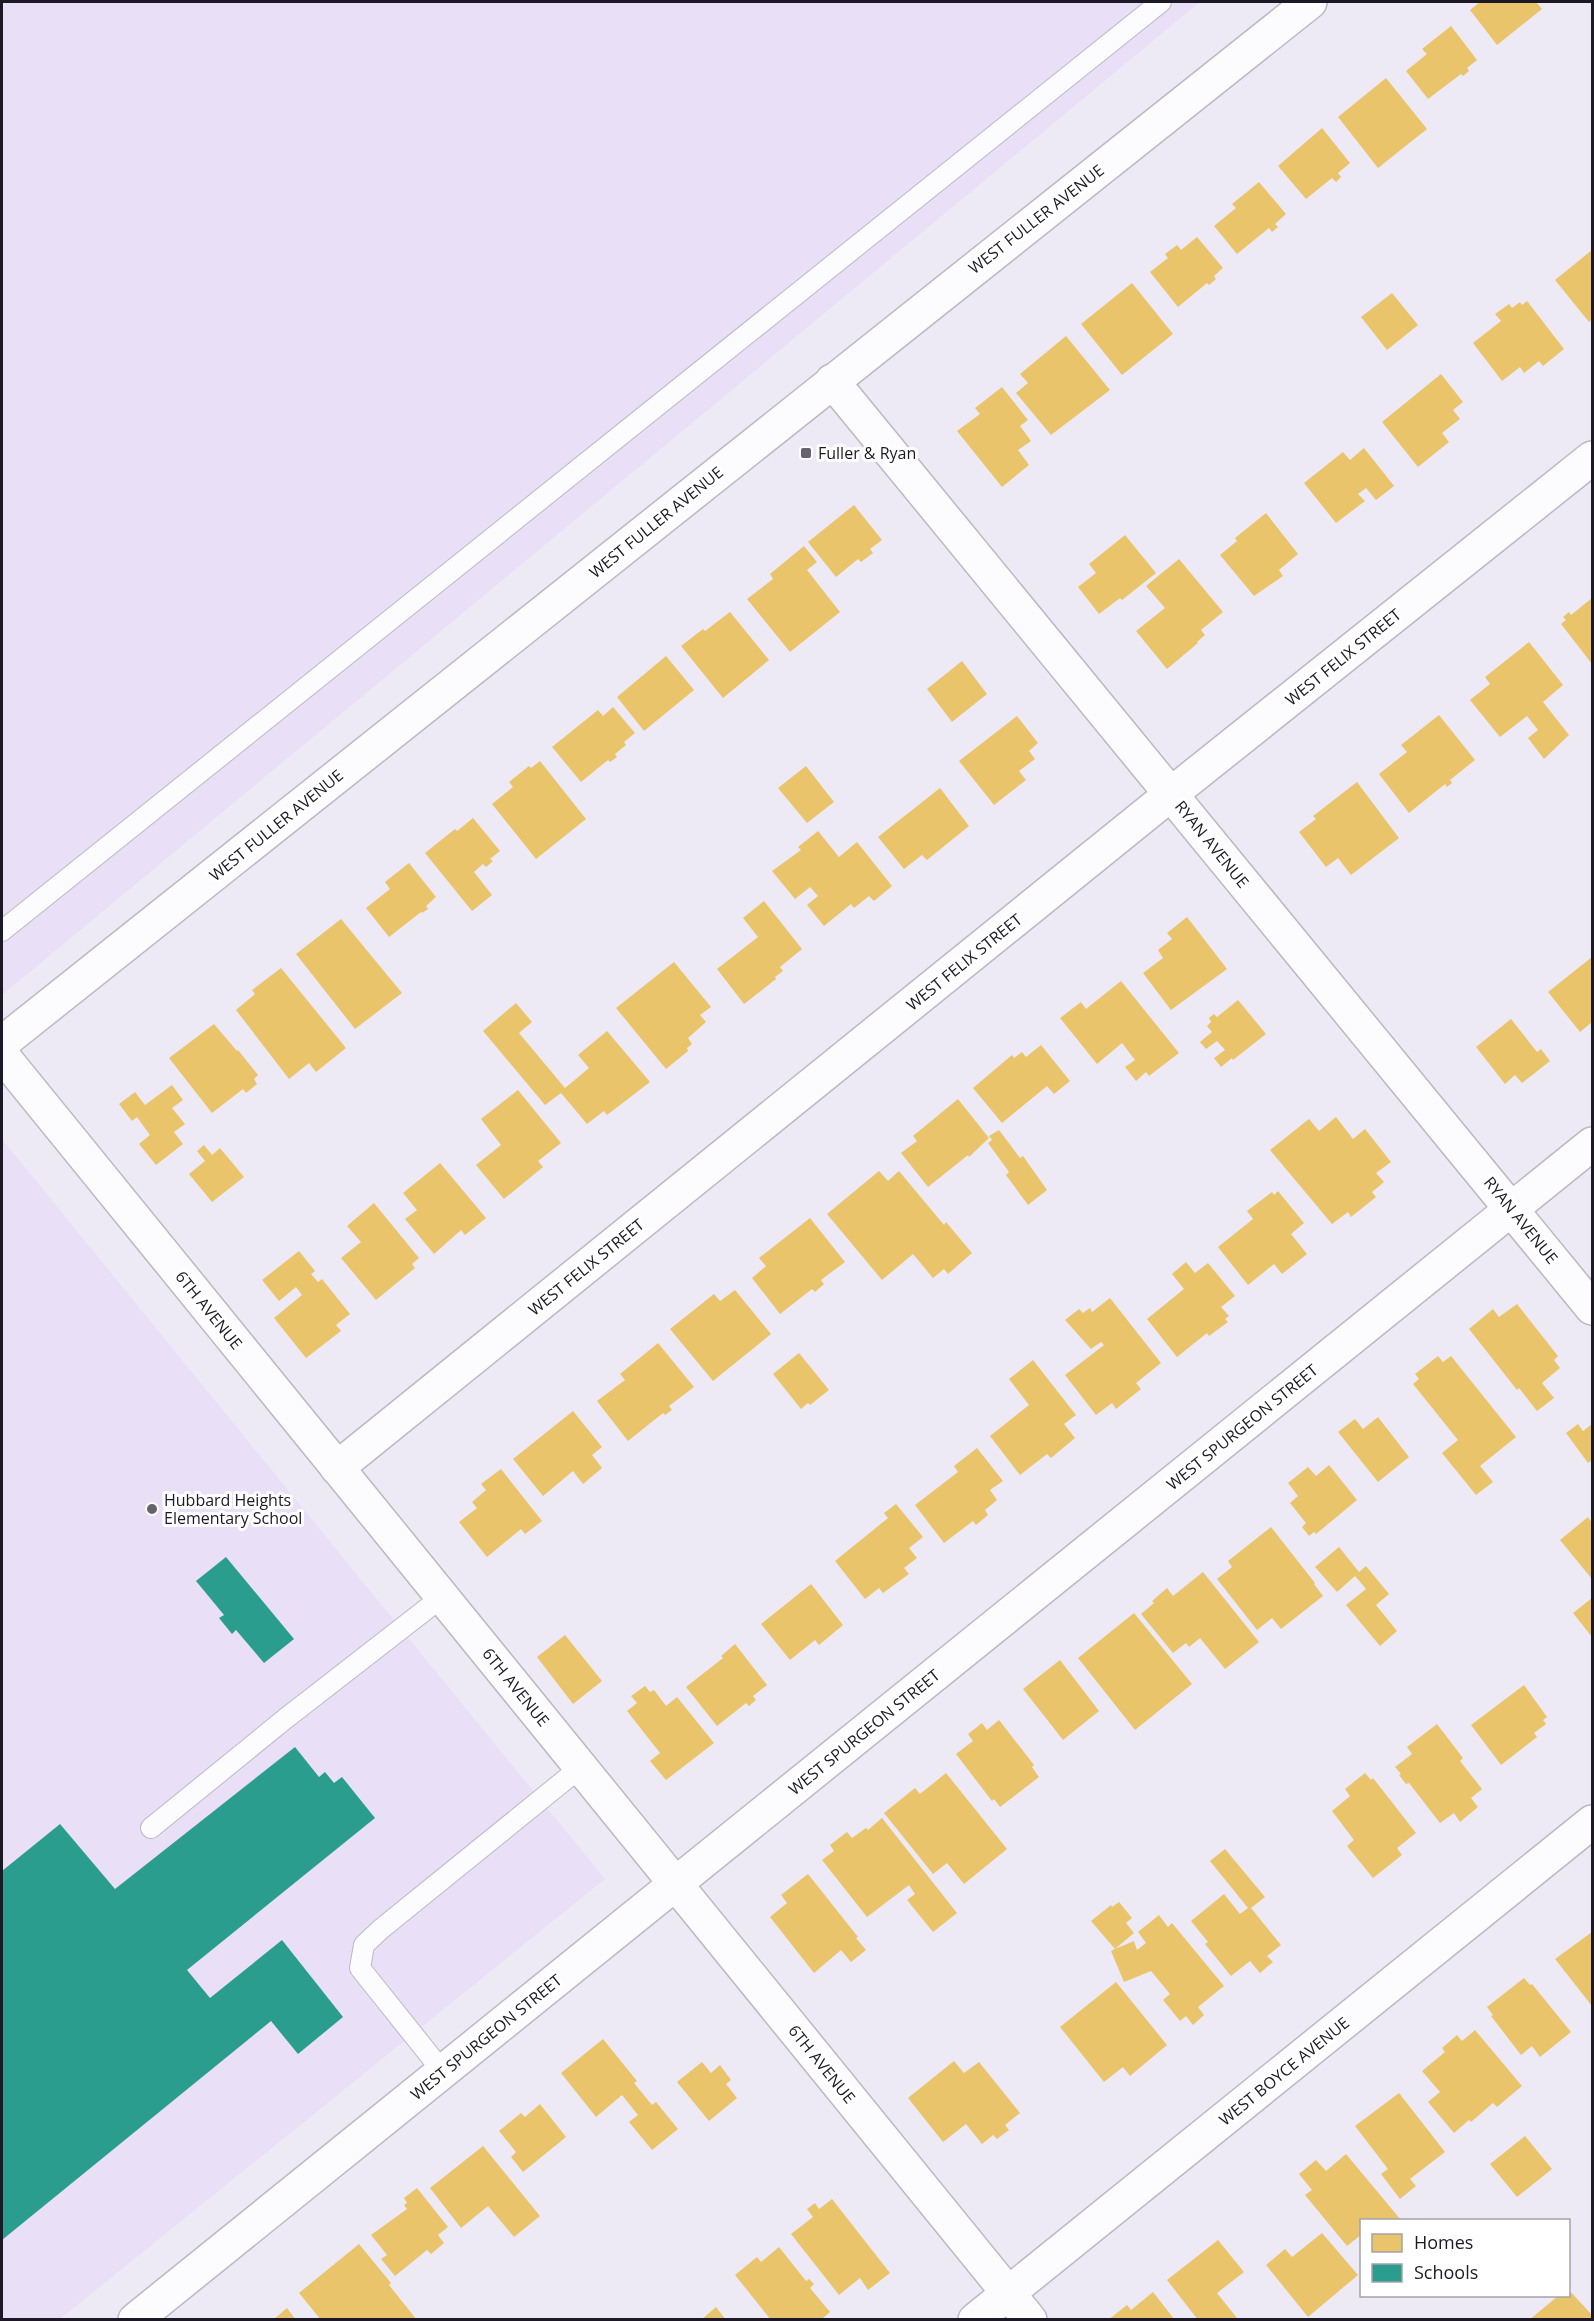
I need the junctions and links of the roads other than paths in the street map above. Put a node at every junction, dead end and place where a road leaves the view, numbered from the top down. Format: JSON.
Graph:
{"nodes":[{"id":1,"x":1161,"y":2,"type":"edge"},
{"id":2,"x":1311,"y":2,"type":"edge"},
{"id":3,"x":832,"y":381,"type":"junction"},
{"id":4,"x":1593,"y":458,"type":"edge"},
{"id":5,"x":1171,"y":794,"type":"junction"},
{"id":6,"x":2,"y":931,"type":"edge"},
{"id":7,"x":2,"y":1043,"type":"edge"},
{"id":8,"x":2,"y":1055,"type":"edge"},
{"id":9,"x":1593,"y":1144,"type":"edge"},
{"id":10,"x":1512,"y":1209,"type":"junction"},
{"id":11,"x":1593,"y":1308,"type":"edge"},
{"id":12,"x":337,"y":1468,"type":"junction"},
{"id":13,"x":442,"y":1597,"type":"junction"},
{"id":14,"x":581,"y":1767,"type":"junction"},
{"id":15,"x":1593,"y":1822,"type":"edge"},
{"id":16,"x":151,"y":1828,"type":"dead end"},
{"id":17,"x":676,"y":1884,"type":"junction"},
{"id":18,"x":442,"y":2072,"type":"junction"},
{"id":19,"x":1008,"y":2293,"type":"junction"},
{"id":20,"x":135,"y":2319,"type":"edge"},
{"id":21,"x":975,"y":2319,"type":"edge"},
{"id":22,"x":1030,"y":2319,"type":"edge"}],
"edges":[{"from":1,"to":6,"type":"lane"},
{"from":2,"to":3,"type":"street","name":"WEST FULLER AVENUE"},
{"from":3,"to":5,"type":"street","name":"RYAN AVENUE"},
{"from":3,"to":7,"type":"street","name":"WEST FULLER AVENUE"},
{"from":4,"to":5,"type":"street","name":"WEST FELIX STREET"},
{"from":5,"to":10,"type":"street","name":"RYAN AVENUE"},
{"from":5,"to":12,"type":"street","name":"WEST FELIX STREET"},
{"from":8,"to":12,"type":"street","name":"6TH AVENUE"},
{"from":9,"to":10,"type":"street","name":"WEST SPURGEON STREET"},
{"from":10,"to":11,"type":"street","name":"RYAN AVENUE"},
{"from":10,"to":17,"type":"street","name":"WEST SPURGEON STREET"},
{"from":12,"to":13,"type":"street","name":"6TH AVENUE"},
{"from":13,"to":14,"type":"street","name":"6TH AVENUE"},
{"from":13,"to":16,"type":"lane"},
{"from":14,"to":17,"type":"street","name":"6TH AVENUE"},
{"from":14,"to":18,"type":"lane"},
{"from":15,"to":19,"type":"street","name":"WEST BOYCE AVENUE"},
{"from":17,"to":18,"type":"street","name":"WEST SPURGEON STREET"},
{"from":17,"to":19,"type":"street","name":"6TH AVENUE"},
{"from":18,"to":20,"type":"street","name":"WEST SPURGEON STREET"},
{"from":19,"to":21,"type":"street","name":"WEST BOYCE AVENUE"},
{"from":19,"to":22,"type":"street","name":"6TH AVENUE"}]}
